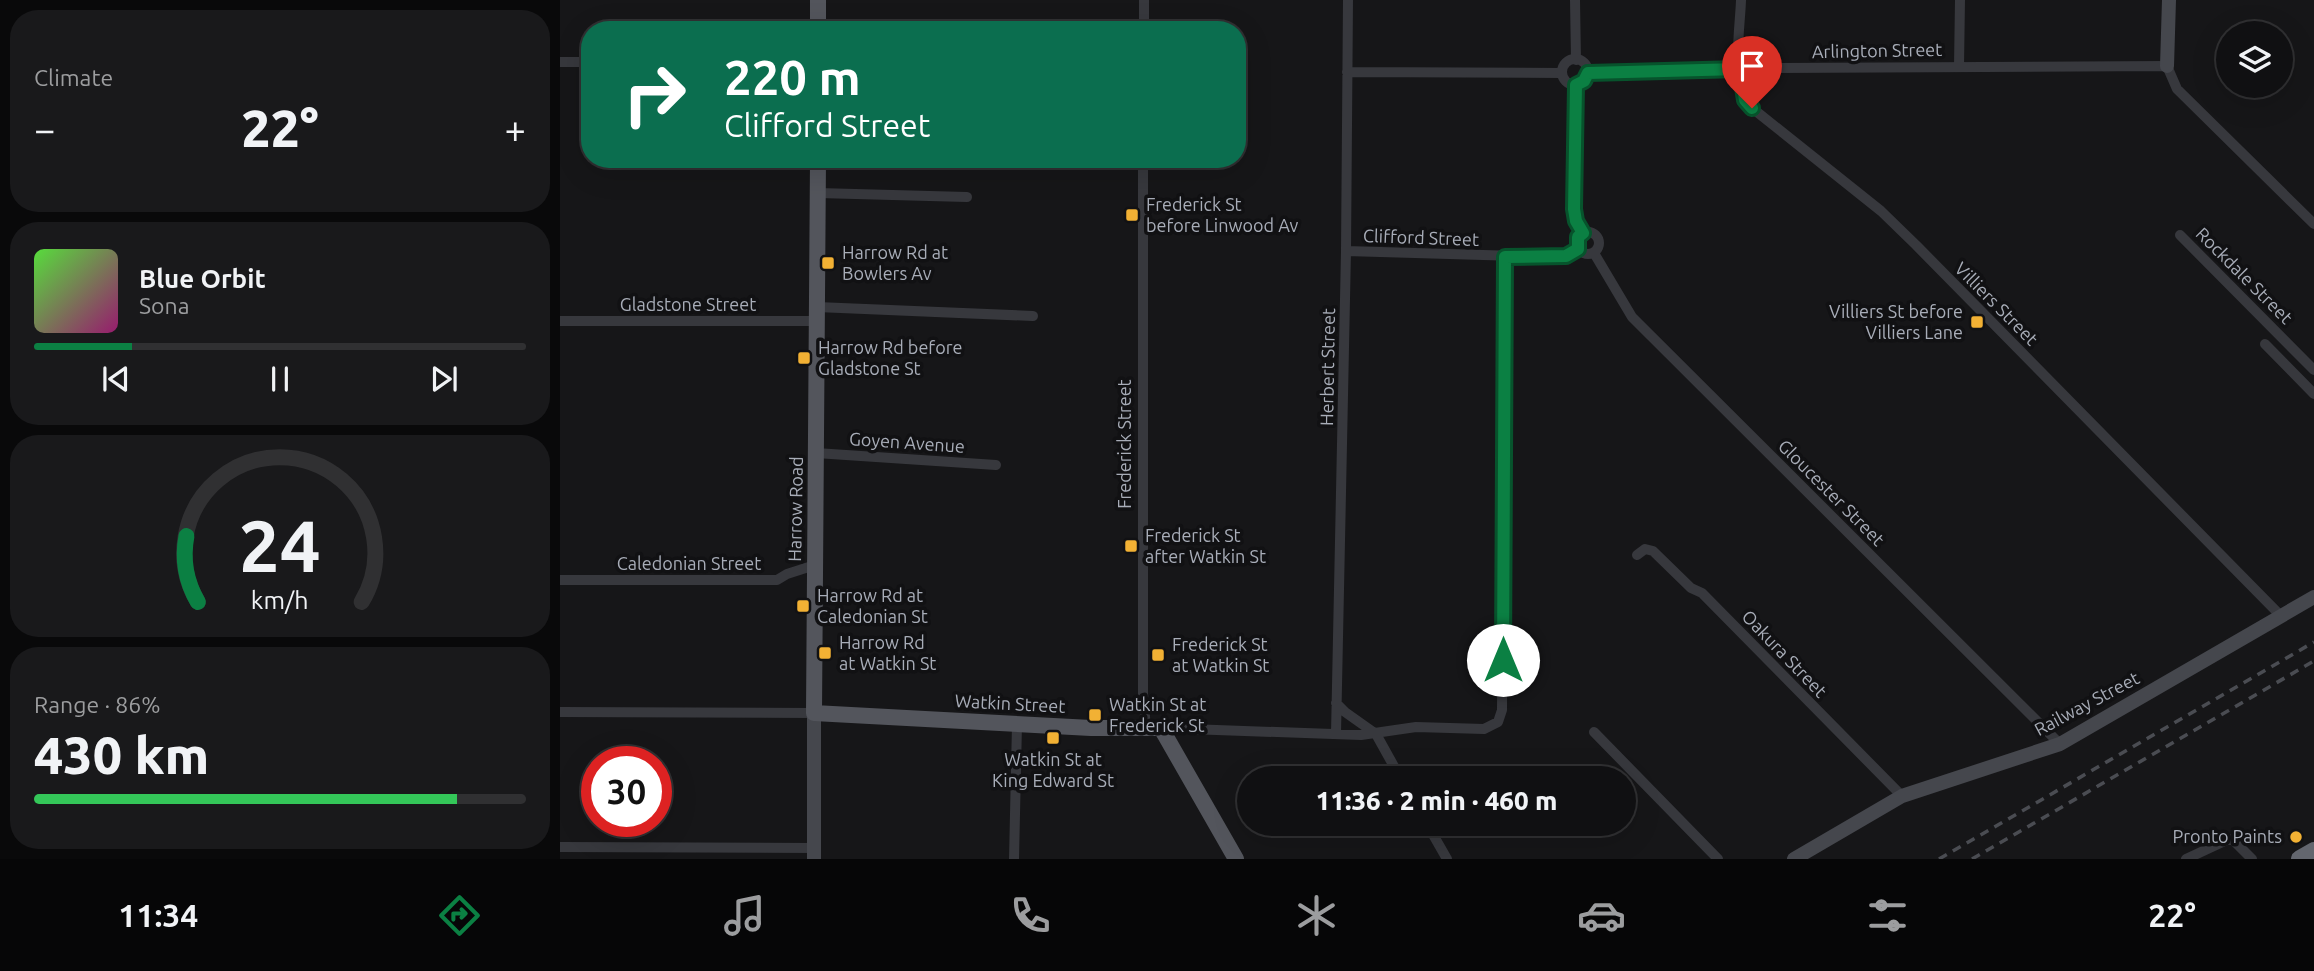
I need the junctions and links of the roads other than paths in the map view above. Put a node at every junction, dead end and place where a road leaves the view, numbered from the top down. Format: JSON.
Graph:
{"nodes":[{"id":1,"x":818,"y":0,"type":"edge"},
{"id":2,"x":1144,"y":0,"type":"edge"},
{"id":3,"x":1348,"y":0,"type":"edge"},
{"id":4,"x":1575,"y":0,"type":"edge"},
{"id":5,"x":1741,"y":0,"type":"edge"},
{"id":6,"x":1960,"y":0,"type":"edge"},
{"id":7,"x":2169,"y":0,"type":"edge"},
{"id":8,"x":818,"y":21,"type":"edge"},
{"id":9,"x":1144,"y":21,"type":"edge"},
{"id":10,"x":1576,"y":60,"type":"junction"},
{"id":11,"x":560,"y":62,"type":"edge"},
{"id":12,"x":581,"y":62,"type":"edge"},
{"id":13,"x":1959,"y":66,"type":"junction"},
{"id":14,"x":2167,"y":66,"type":"junction"},
{"id":15,"x":1740,"y":69,"type":"junction"},
{"id":16,"x":1347,"y":72,"type":"junction"},
{"id":17,"x":1588,"y":73,"type":"junction"},
{"id":18,"x":1562,"y":74,"type":"junction"},
{"id":19,"x":1576,"y":85,"type":"junction"},
{"id":20,"x":818,"y":168,"type":"edge"},
{"id":21,"x":1143,"y":168,"type":"edge"},
{"id":22,"x":818,"y":192,"type":"junction"},
{"id":23,"x":967,"y":197,"type":"dead end"},
{"id":24,"x":2314,"y":224,"type":"edge"},
{"id":25,"x":1583,"y":233,"type":"junction"},
{"id":26,"x":2180,"y":235,"type":"dead end"},
{"id":27,"x":1578,"y":249,"type":"junction"},
{"id":28,"x":1346,"y":251,"type":"junction"},
{"id":29,"x":1594,"y":253,"type":"junction"},
{"id":30,"x":1505,"y":257,"type":"junction"},
{"id":31,"x":817,"y":314,"type":"junction"},
{"id":32,"x":1033,"y":316,"type":"dead end"},
{"id":33,"x":560,"y":321,"type":"edge"},
{"id":34,"x":2265,"y":344,"type":"dead end"},
{"id":35,"x":2314,"y":370,"type":"edge"},
{"id":36,"x":2314,"y":394,"type":"edge"},
{"id":37,"x":816,"y":453,"type":"junction"},
{"id":38,"x":996,"y":465,"type":"dead end"},
{"id":39,"x":1637,"y":555,"type":"dead end"},
{"id":40,"x":814,"y":565,"type":"junction"},
{"id":41,"x":560,"y":580,"type":"edge"},
{"id":42,"x":2314,"y":597,"type":"edge"},
{"id":43,"x":2281,"y":616,"type":"junction"},
{"id":44,"x":1336,"y":702,"type":"junction"},
{"id":45,"x":560,"y":712,"type":"edge"},
{"id":46,"x":814,"y":713,"type":"junction"},
{"id":47,"x":1017,"y":724,"type":"junction"},
{"id":48,"x":1153,"y":728,"type":"junction"},
{"id":49,"x":1594,"y":732,"type":"dead end"},
{"id":50,"x":1336,"y":734,"type":"junction"},
{"id":51,"x":1376,"y":734,"type":"junction"},
{"id":52,"x":2060,"y":744,"type":"junction"},
{"id":53,"x":1394,"y":766,"type":"edge"},
{"id":54,"x":1902,"y":796,"type":"junction"},
{"id":55,"x":1434,"y":836,"type":"edge"},
{"id":56,"x":560,"y":847,"type":"edge"},
{"id":57,"x":2314,"y":851,"type":"edge"},
{"id":58,"x":814,"y":853,"type":"edge"},
{"id":59,"x":1014,"y":859,"type":"edge"},
{"id":60,"x":1236,"y":859,"type":"edge"},
{"id":61,"x":1447,"y":859,"type":"edge"},
{"id":62,"x":1718,"y":859,"type":"edge"},
{"id":63,"x":1794,"y":859,"type":"edge"},
{"id":64,"x":2186,"y":859,"type":"edge"},
{"id":65,"x":2252,"y":859,"type":"edge"},
{"id":66,"x":2300,"y":859,"type":"edge"}],
"edges":[{"from":1,"to":8,"type":"main road"},
{"from":2,"to":9,"type":"street"},
{"from":3,"to":16,"type":"street","name":"Herbert Street"},
{"from":4,"to":10,"type":"street"},
{"from":5,"to":15,"type":"street","name":"Villiers Street"},
{"from":6,"to":13,"type":"street"},
{"from":7,"to":14,"type":"street"},
{"from":10,"to":17,"type":"street"},
{"from":10,"to":18,"type":"street"},
{"from":11,"to":12,"type":"street"},
{"from":13,"to":14,"type":"street","name":"Arlington Street"},
{"from":13,"to":15,"type":"street","name":"Arlington Street"},
{"from":14,"to":24,"type":"street"},
{"from":15,"to":17,"type":"street","name":"Arlington Street"},
{"from":15,"to":43,"type":"street","name":"Villiers Street"},
{"from":16,"to":18,"type":"street"},
{"from":16,"to":28,"type":"street","name":"Herbert Street"},
{"from":17,"to":19,"type":"street"},
{"from":18,"to":19,"type":"street"},
{"from":19,"to":25,"type":"street"},
{"from":20,"to":22,"type":"main road","name":"Harrow Road"},
{"from":21,"to":48,"type":"street","name":"Frederick Street"},
{"from":22,"to":23,"type":"street"},
{"from":22,"to":31,"type":"main road","name":"Harrow Road"},
{"from":25,"to":27,"type":"street"},
{"from":25,"to":29,"type":"street"},
{"from":26,"to":35,"type":"street","name":"Rockdale Street"},
{"from":27,"to":29,"type":"street"},
{"from":27,"to":30,"type":"street","name":"Clifford Street"},
{"from":28,"to":30,"type":"street","name":"Clifford Street"},
{"from":28,"to":44,"type":"street","name":"Herbert Street"},
{"from":29,"to":52,"type":"street","name":"Gloucester Street"},
{"from":30,"to":51,"type":"street","name":"Watkin Street"},
{"from":31,"to":32,"type":"street","name":"Gladstone Street"},
{"from":31,"to":33,"type":"street","name":"Gladstone Street"},
{"from":31,"to":37,"type":"main road","name":"Harrow Road"},
{"from":34,"to":36,"type":"street","name":"Rockdale Street"},
{"from":37,"to":38,"type":"street","name":"Goyen Avenue"},
{"from":37,"to":40,"type":"main road","name":"Harrow Road"},
{"from":39,"to":54,"type":"street","name":"Oakura Street"},
{"from":40,"to":41,"type":"street","name":"Caledonian Street"},
{"from":40,"to":46,"type":"main road","name":"Harrow Road"},
{"from":42,"to":43,"type":"street","name":"Railway Street"},
{"from":43,"to":52,"type":"street","name":"Railway Street"},
{"from":44,"to":50,"type":"street","name":"Herbert Street"},
{"from":44,"to":51,"type":"street"},
{"from":45,"to":46,"type":"street","name":"Watkin Street"},
{"from":46,"to":47,"type":"main road","name":"Watkin Street"},
{"from":46,"to":58,"type":"street","name":"Harrow Road"},
{"from":47,"to":48,"type":"main road","name":"Watkin Street"},
{"from":47,"to":59,"type":"street"},
{"from":48,"to":50,"type":"street","name":"Watkin Street"},
{"from":48,"to":60,"type":"main road","name":"Frederick Street"},
{"from":49,"to":62,"type":"street"},
{"from":50,"to":51,"type":"street","name":"Watkin Street"},
{"from":51,"to":53,"type":"street"},
{"from":52,"to":54,"type":"street","name":"Railway Street"},
{"from":54,"to":63,"type":"street","name":"Railway Street"},
{"from":55,"to":61,"type":"street"},
{"from":56,"to":58,"type":"street"},
{"from":57,"to":66,"type":"highway"},
{"from":64,"to":65,"type":"street"}]}
